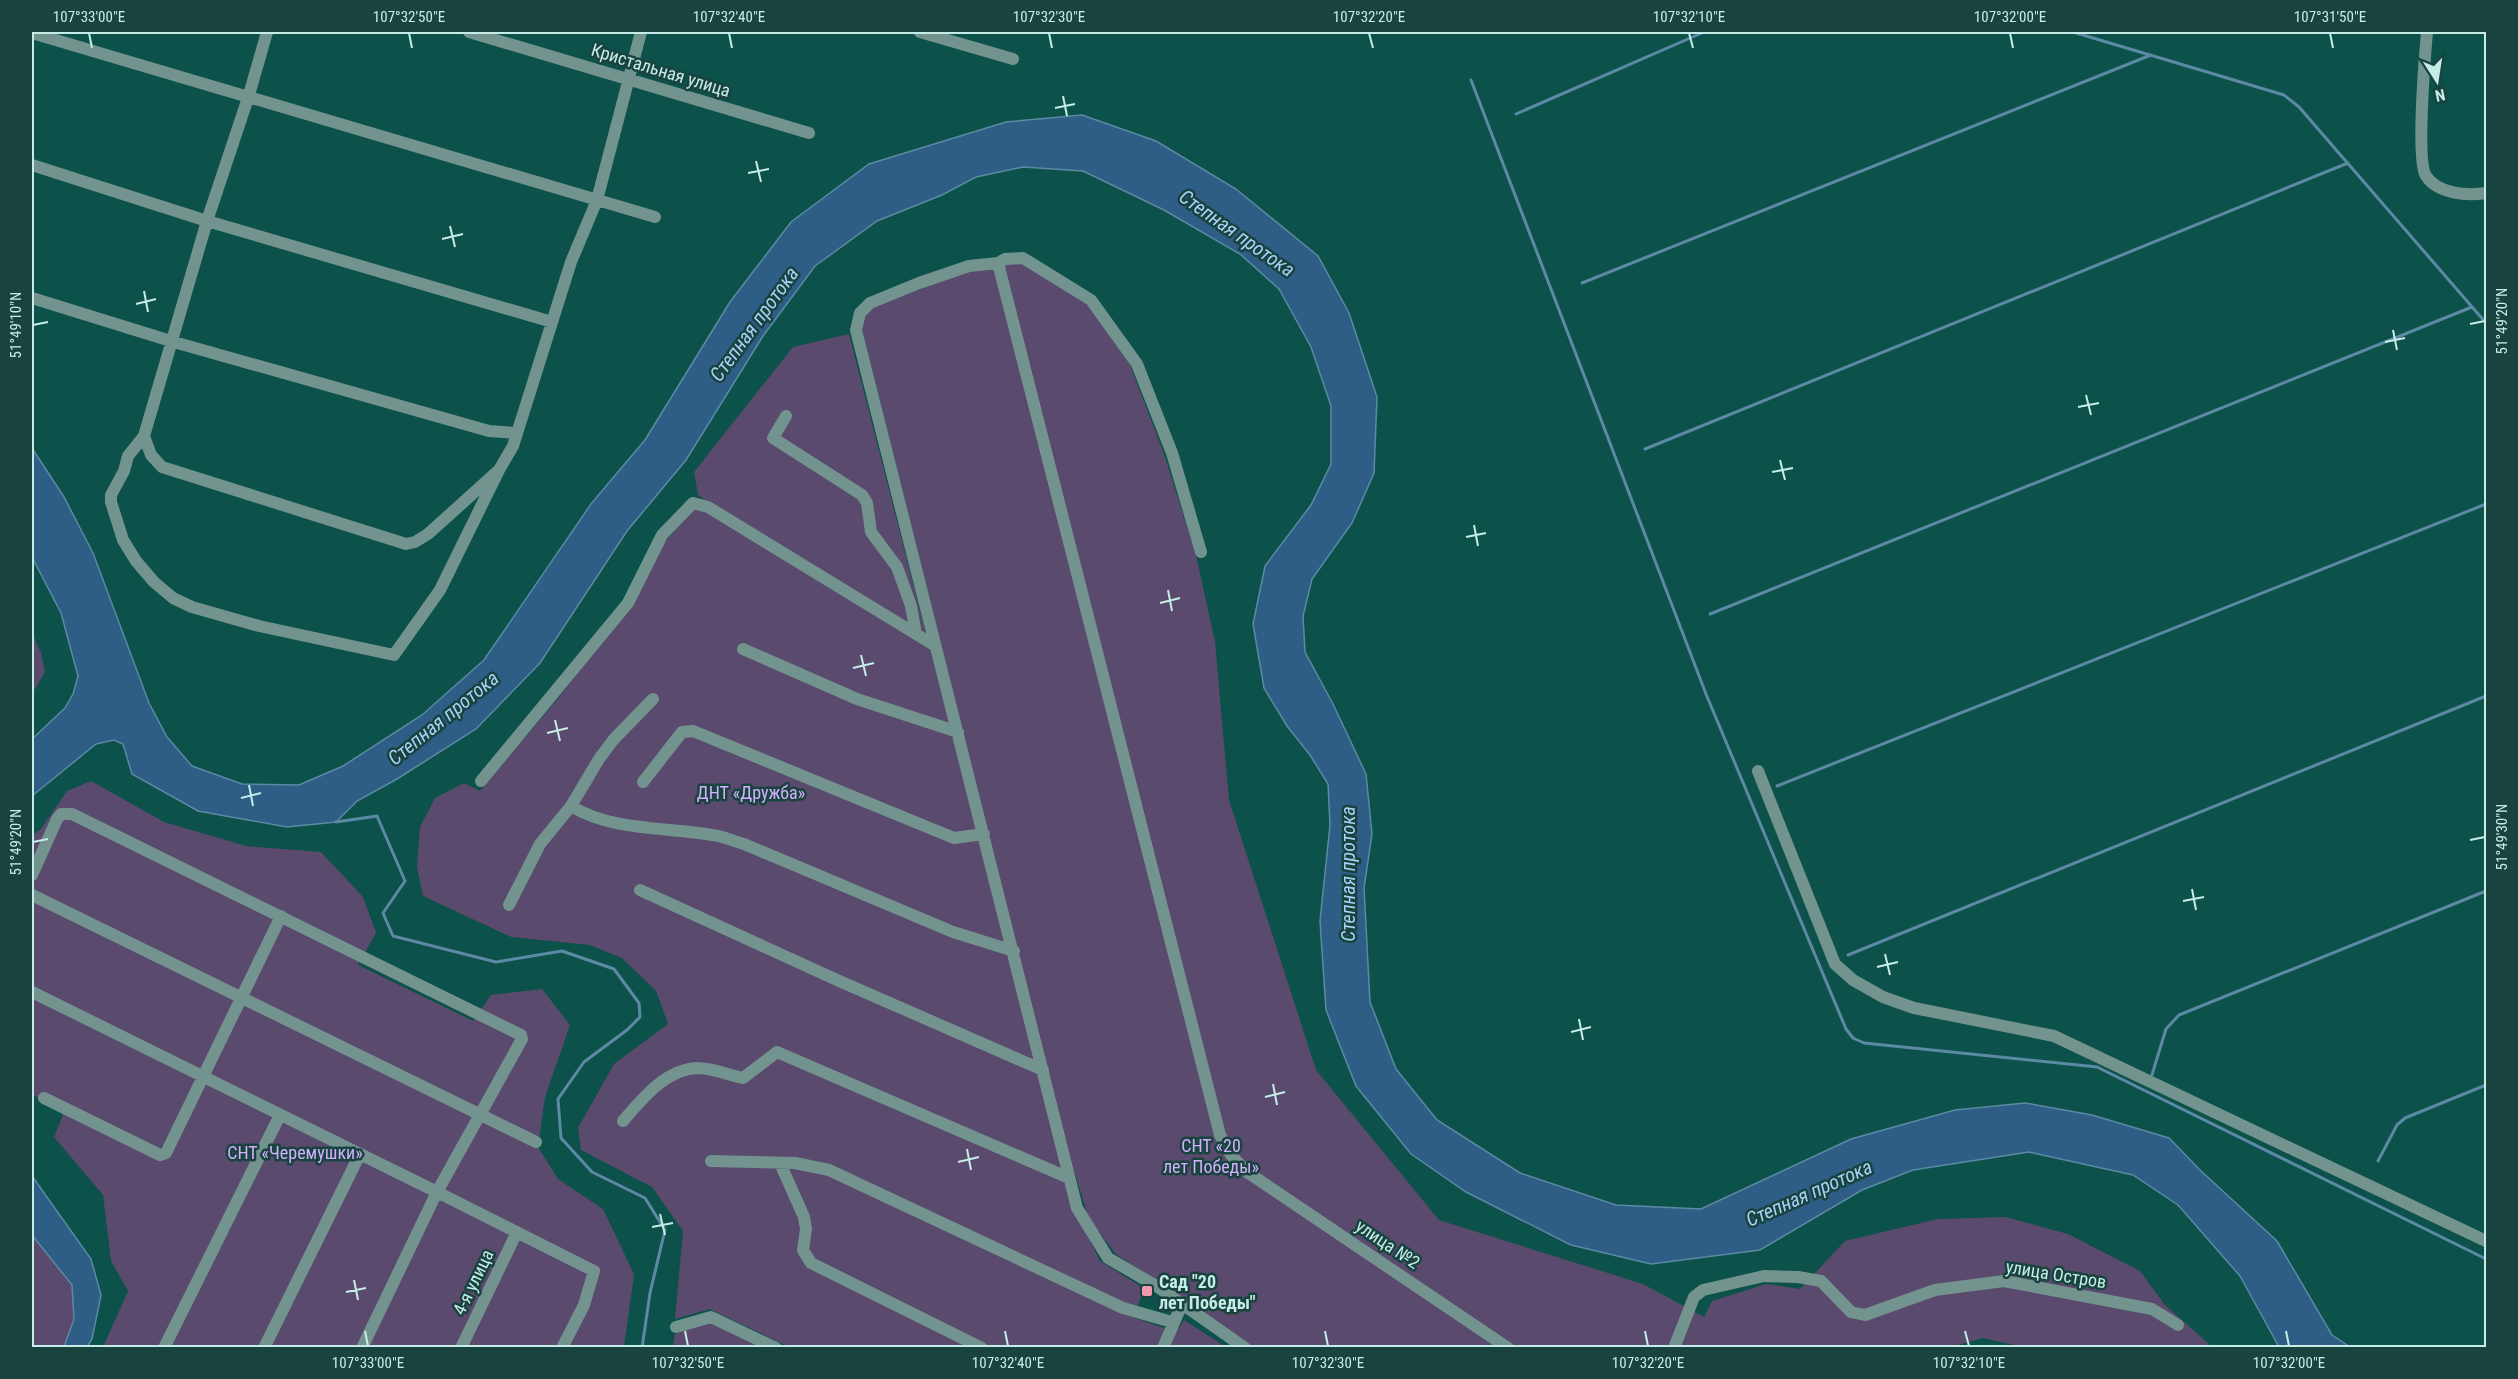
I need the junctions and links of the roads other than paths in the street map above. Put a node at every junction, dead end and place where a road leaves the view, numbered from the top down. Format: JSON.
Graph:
{"nodes":[{"id":1,"x":267,"y":32,"type":"edge"},
{"id":2,"x":470,"y":32,"type":"edge"},
{"id":3,"x":641,"y":32,"type":"edge"},
{"id":4,"x":920,"y":32,"type":"edge"},
{"id":5,"x":2427,"y":32,"type":"edge"},
{"id":6,"x":32,"y":33,"type":"edge"},
{"id":7,"x":1013,"y":59,"type":"dead end"},
{"id":8,"x":628,"y":79,"type":"junction"},
{"id":9,"x":249,"y":95,"type":"junction"},
{"id":10,"x":809,"y":133,"type":"dead end"},
{"id":11,"x":32,"y":165,"type":"edge"},
{"id":12,"x":2487,"y":193,"type":"edge"},
{"id":13,"x":597,"y":200,"type":"junction"},
{"id":14,"x":655,"y":217,"type":"dead end"},
{"id":15,"x":207,"y":221,"type":"junction"},
{"id":16,"x":998,"y":263,"type":"junction"},
{"id":17,"x":32,"y":298,"type":"edge"},
{"id":18,"x":552,"y":322,"type":"junction"},
{"id":19,"x":174,"y":342,"type":"junction"},
{"id":20,"x":786,"y":416,"type":"dead end"},
{"id":21,"x":516,"y":433,"type":"junction"},
{"id":22,"x":144,"y":436,"type":"junction"},
{"id":23,"x":499,"y":470,"type":"junction"},
{"id":24,"x":1201,"y":552,"type":"dead end"},
{"id":25,"x":916,"y":634,"type":"junction"},
{"id":26,"x":934,"y":645,"type":"junction"},
{"id":27,"x":743,"y":649,"type":"dead end"},
{"id":28,"x":653,"y":699,"type":"dead end"},
{"id":29,"x":958,"y":732,"type":"junction"},
{"id":30,"x":1758,"y":771,"type":"dead end"},
{"id":31,"x":480,"y":781,"type":"dead end"},
{"id":32,"x":643,"y":782,"type":"dead end"},
{"id":33,"x":571,"y":806,"type":"junction"},
{"id":34,"x":984,"y":834,"type":"junction"},
{"id":35,"x":32,"y":875,"type":"edge"},
{"id":36,"x":640,"y":890,"type":"dead end"},
{"id":37,"x":32,"y":895,"type":"edge"},
{"id":38,"x":509,"y":905,"type":"dead end"},
{"id":39,"x":281,"y":916,"type":"junction"},
{"id":40,"x":1014,"y":951,"type":"junction"},
{"id":41,"x":32,"y":992,"type":"edge"},
{"id":42,"x":240,"y":997,"type":"junction"},
{"id":43,"x":1043,"y":1070,"type":"junction"},
{"id":44,"x":203,"y":1076,"type":"junction"},
{"id":45,"x":44,"y":1098,"type":"dead end"},
{"id":46,"x":280,"y":1115,"type":"junction"},
{"id":47,"x":481,"y":1115,"type":"junction"},
{"id":48,"x":623,"y":1121,"type":"dead end"},
{"id":49,"x":536,"y":1142,"type":"dead end"},
{"id":50,"x":360,"y":1154,"type":"junction"},
{"id":51,"x":711,"y":1161,"type":"dead end"},
{"id":52,"x":780,"y":1163,"type":"junction"},
{"id":53,"x":1069,"y":1178,"type":"junction"},
{"id":54,"x":437,"y":1192,"type":"junction"},
{"id":55,"x":518,"y":1232,"type":"junction"},
{"id":56,"x":2487,"y":1241,"type":"edge"},
{"id":57,"x":1182,"y":1304,"type":"junction"},
{"id":58,"x":1172,"y":1322,"type":"junction"},
{"id":59,"x":2178,"y":1325,"type":"dead end"},
{"id":60,"x":676,"y":1327,"type":"dead end"},
{"id":61,"x":164,"y":1347,"type":"edge"},
{"id":62,"x":264,"y":1347,"type":"edge"},
{"id":63,"x":362,"y":1347,"type":"edge"},
{"id":64,"x":460,"y":1347,"type":"edge"},
{"id":65,"x":562,"y":1347,"type":"edge"},
{"id":66,"x":776,"y":1347,"type":"edge"},
{"id":67,"x":982,"y":1347,"type":"edge"},
{"id":68,"x":1163,"y":1347,"type":"edge"},
{"id":69,"x":1245,"y":1347,"type":"edge"},
{"id":70,"x":1508,"y":1347,"type":"edge"},
{"id":71,"x":1674,"y":1347,"type":"edge"}],
"edges":[{"from":1,"to":9,"type":"street"},
{"from":2,"to":8,"type":"street","name":"Кристальная улица"},
{"from":3,"to":8,"type":"street"},
{"from":4,"to":7,"type":"street"},
{"from":5,"to":12,"type":"street"},
{"from":6,"to":9,"type":"street"},
{"from":8,"to":10,"type":"street","name":"Кристальная улица"},
{"from":8,"to":13,"type":"street"},
{"from":9,"to":13,"type":"street"},
{"from":9,"to":15,"type":"street"},
{"from":11,"to":15,"type":"street"},
{"from":13,"to":14,"type":"street"},
{"from":13,"to":18,"type":"street"},
{"from":15,"to":18,"type":"street"},
{"from":15,"to":19,"type":"street"},
{"from":16,"to":24,"type":"street"},
{"from":16,"to":26,"type":"street"},
{"from":16,"to":70,"type":"street","name":"улица №2"},
{"from":17,"to":19,"type":"street"},
{"from":18,"to":21,"type":"street"},
{"from":19,"to":21,"type":"street"},
{"from":19,"to":22,"type":"street"},
{"from":20,"to":25,"type":"street"},
{"from":21,"to":23,"type":"street"},
{"from":22,"to":23,"type":"street"},
{"from":22,"to":23,"type":"street"},
{"from":25,"to":26,"type":"street"},
{"from":25,"to":31,"type":"street"},
{"from":26,"to":29,"type":"street"},
{"from":27,"to":29,"type":"street"},
{"from":28,"to":33,"type":"street"},
{"from":29,"to":34,"type":"street"},
{"from":30,"to":56,"type":"street"},
{"from":32,"to":34,"type":"street"},
{"from":33,"to":38,"type":"street"},
{"from":33,"to":40,"type":"street"},
{"from":34,"to":40,"type":"street"},
{"from":35,"to":39,"type":"street"},
{"from":36,"to":43,"type":"street"},
{"from":37,"to":42,"type":"street"},
{"from":39,"to":42,"type":"street"},
{"from":39,"to":47,"type":"street"},
{"from":40,"to":43,"type":"street"},
{"from":41,"to":44,"type":"street"},
{"from":42,"to":44,"type":"street"},
{"from":42,"to":47,"type":"street"},
{"from":43,"to":53,"type":"street"},
{"from":44,"to":45,"type":"street"},
{"from":44,"to":46,"type":"street"},
{"from":46,"to":50,"type":"street"},
{"from":46,"to":61,"type":"street"},
{"from":47,"to":49,"type":"street"},
{"from":47,"to":54,"type":"street"},
{"from":48,"to":53,"type":"street"},
{"from":50,"to":54,"type":"street"},
{"from":50,"to":62,"type":"street"},
{"from":51,"to":52,"type":"street"},
{"from":52,"to":58,"type":"street"},
{"from":52,"to":67,"type":"street"},
{"from":53,"to":57,"type":"street"},
{"from":54,"to":55,"type":"street"},
{"from":54,"to":63,"type":"street"},
{"from":55,"to":64,"type":"street","name":"4-я улица"},
{"from":55,"to":65,"type":"street"},
{"from":57,"to":58,"type":"street"},
{"from":57,"to":69,"type":"street"},
{"from":58,"to":68,"type":"street"},
{"from":59,"to":71,"type":"street","name":"улица Остров"},
{"from":60,"to":66,"type":"street"}]}
